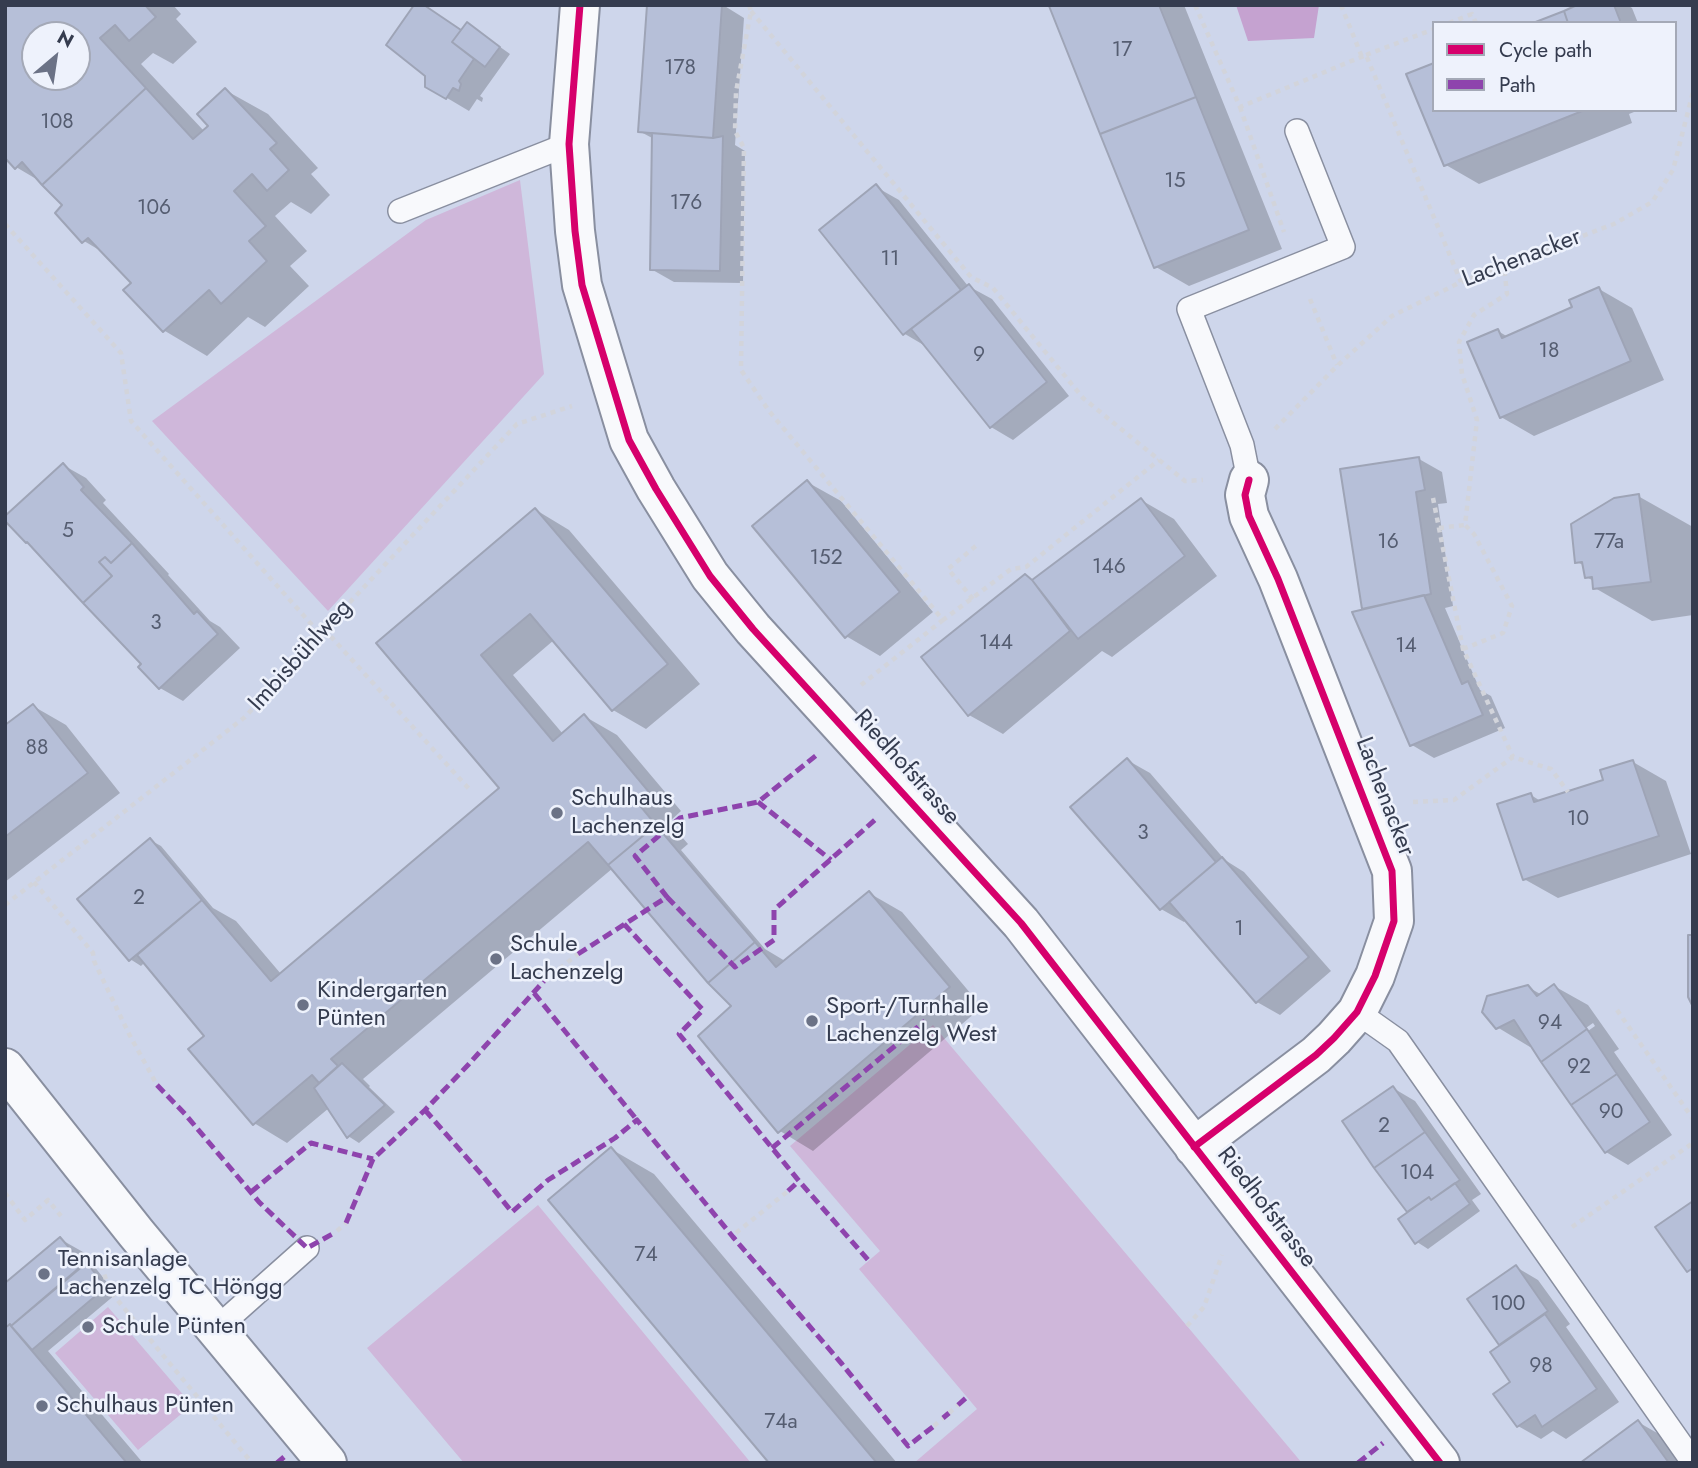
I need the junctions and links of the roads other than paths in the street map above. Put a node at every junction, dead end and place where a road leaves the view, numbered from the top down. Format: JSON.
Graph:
{"nodes":[{"id":1,"x":580,"y":5,"type":"edge"},
{"id":2,"x":1297,"y":131,"type":"dead end"},
{"id":3,"x":569,"y":144,"type":"junction"},
{"id":4,"x":400,"y":211,"type":"dead end"},
{"id":5,"x":1249,"y":480,"type":"joint"},
{"id":6,"x":1357,"y":1012,"type":"junction"},
{"id":7,"x":5,"y":1068,"type":"edge"},
{"id":8,"x":1194,"y":1147,"type":"junction"},
{"id":9,"x":307,"y":1248,"type":"dead end"},
{"id":10,"x":216,"y":1329,"type":"junction"},
{"id":11,"x":1693,"y":1462,"type":"edge"},
{"id":12,"x":327,"y":1463,"type":"edge"},
{"id":13,"x":1440,"y":1463,"type":"edge"}],
"edges":[{"from":1,"to":3,"type":"street","name":"Riedhofstrasse"},
{"from":2,"to":5,"type":"lane"},
{"from":3,"to":4,"type":"lane"},
{"from":3,"to":8,"type":"street","name":"Riedhofstrasse"},
{"from":5,"to":6,"type":"street","name":"Lachenacker"},
{"from":6,"to":8,"type":"street","name":"Lachenacker"},
{"from":6,"to":11,"type":"lane"},
{"from":7,"to":10,"type":"street"},
{"from":8,"to":13,"type":"street","name":"Riedhofstrasse"},
{"from":9,"to":10,"type":"lane"},
{"from":10,"to":12,"type":"street"}]}
